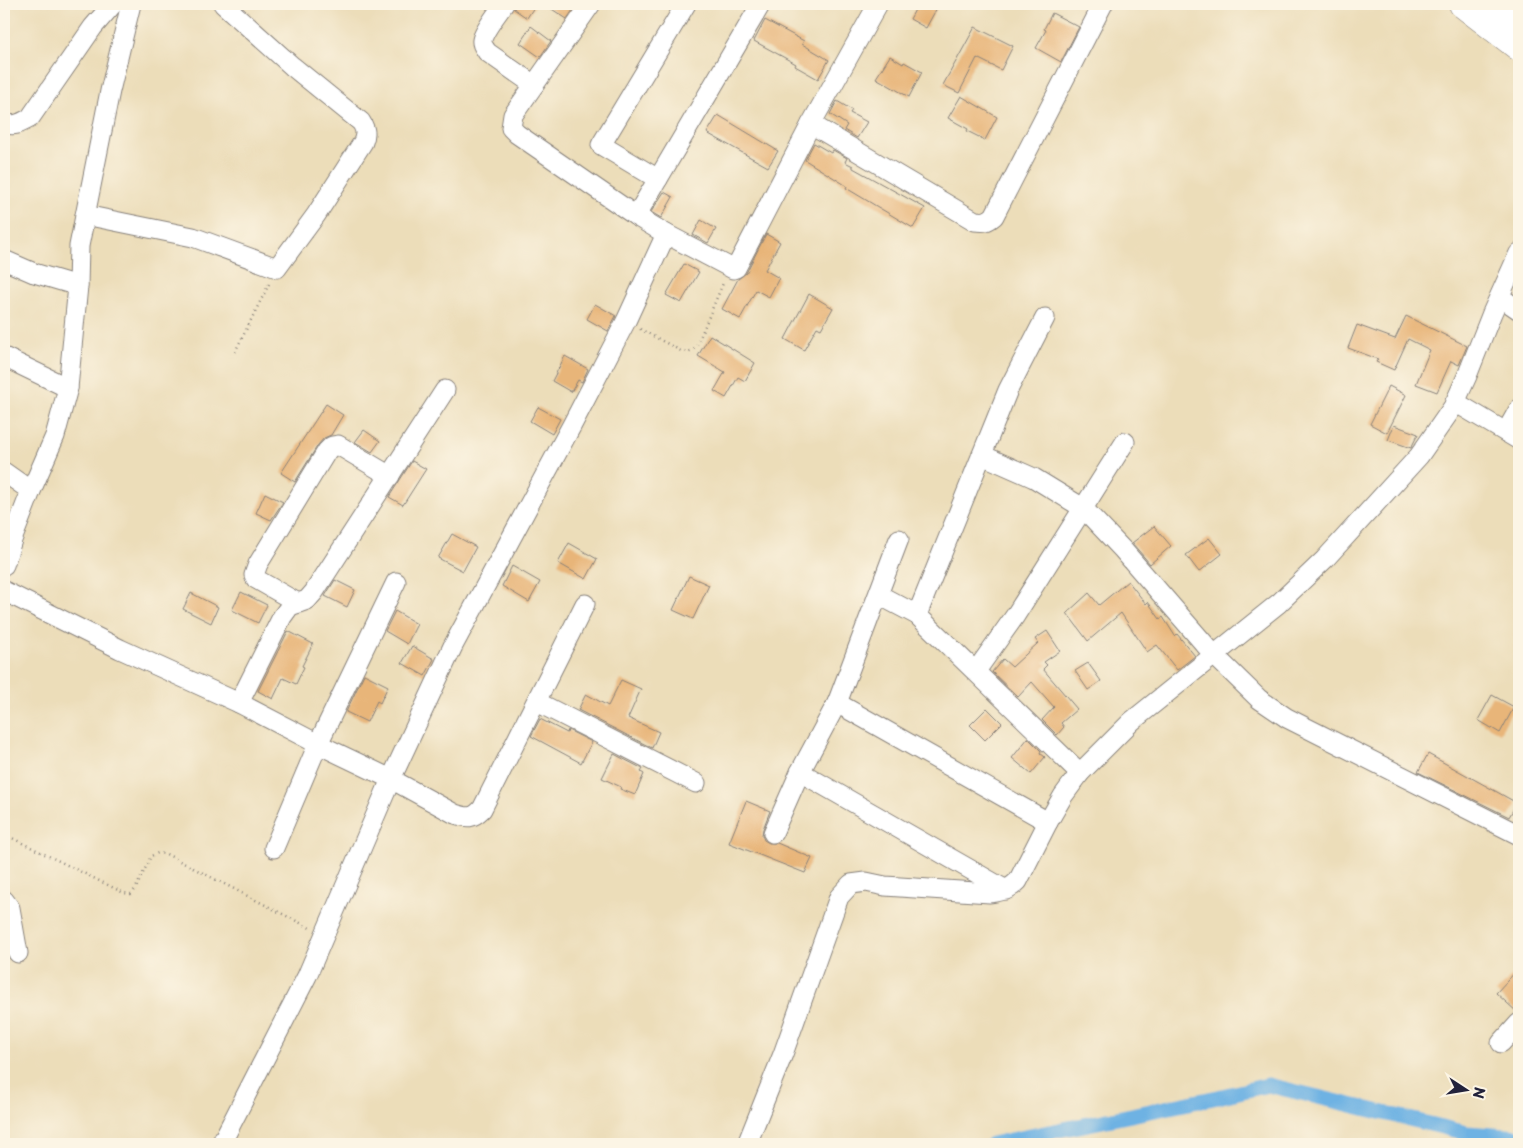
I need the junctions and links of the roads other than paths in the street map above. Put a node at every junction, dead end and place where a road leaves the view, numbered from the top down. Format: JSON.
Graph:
{"nodes":[{"id":1,"x":113,"y":4,"type":"edge"},
{"id":2,"x":131,"y":4,"type":"edge"},
{"id":3,"x":223,"y":4,"type":"edge"},
{"id":4,"x":504,"y":4,"type":"edge"},
{"id":5,"x":591,"y":4,"type":"edge"},
{"id":6,"x":686,"y":4,"type":"edge"},
{"id":7,"x":761,"y":4,"type":"edge"},
{"id":8,"x":878,"y":4,"type":"edge"},
{"id":9,"x":1103,"y":4,"type":"edge"},
{"id":10,"x":1462,"y":4,"type":"edge"},
{"id":11,"x":1493,"y":4,"type":"edge"},
{"id":12,"x":1519,"y":23,"type":"edge"},
{"id":13,"x":93,"y":27,"type":"junction"},
{"id":14,"x":124,"y":34,"type":"junction"},
{"id":15,"x":1519,"y":47,"type":"edge"},
{"id":16,"x":534,"y":85,"type":"junction"},
{"id":17,"x":4,"y":122,"type":"edge"},
{"id":18,"x":811,"y":124,"type":"junction"},
{"id":19,"x":658,"y":179,"type":"junction"},
{"id":20,"x":85,"y":215,"type":"junction"},
{"id":21,"x":636,"y":216,"type":"junction"},
{"id":22,"x":666,"y":234,"type":"junction"},
{"id":23,"x":1519,"y":253,"type":"edge"},
{"id":24,"x":4,"y":260,"type":"edge"},
{"id":25,"x":78,"y":286,"type":"junction"},
{"id":26,"x":1500,"y":297,"type":"junction"},
{"id":27,"x":1519,"y":310,"type":"edge"},
{"id":28,"x":1045,"y":318,"type":"dead end"},
{"id":29,"x":4,"y":358,"type":"edge"},
{"id":30,"x":68,"y":388,"type":"junction"},
{"id":31,"x":445,"y":390,"type":"dead end"},
{"id":32,"x":1455,"y":402,"type":"junction"},
{"id":33,"x":1519,"y":409,"type":"edge"},
{"id":34,"x":1512,"y":436,"type":"edge"},
{"id":35,"x":1125,"y":442,"type":"dead end"},
{"id":36,"x":982,"y":455,"type":"junction"},
{"id":37,"x":4,"y":472,"type":"edge"},
{"id":38,"x":390,"y":476,"type":"junction"},
{"id":39,"x":31,"y":492,"type":"junction"},
{"id":40,"x":1083,"y":508,"type":"junction"},
{"id":41,"x":898,"y":538,"type":"dead end"},
{"id":42,"x":4,"y":565,"type":"edge"},
{"id":43,"x":396,"y":582,"type":"dead end"},
{"id":44,"x":4,"y":591,"type":"edge"},
{"id":45,"x":879,"y":595,"type":"junction"},
{"id":46,"x":298,"y":603,"type":"junction"},
{"id":47,"x":585,"y":604,"type":"dead end"},
{"id":48,"x":917,"y":616,"type":"junction"},
{"id":49,"x":1214,"y":655,"type":"junction"},
{"id":50,"x":976,"y":671,"type":"junction"},
{"id":51,"x":239,"y":702,"type":"junction"},
{"id":52,"x":537,"y":702,"type":"junction"},
{"id":53,"x":837,"y":703,"type":"junction"},
{"id":54,"x":318,"y":744,"type":"junction"},
{"id":55,"x":800,"y":772,"type":"junction"},
{"id":56,"x":1080,"y":773,"type":"junction"},
{"id":57,"x":391,"y":779,"type":"junction"},
{"id":58,"x":696,"y":783,"type":"dead end"},
{"id":59,"x":1048,"y":822,"type":"junction"},
{"id":60,"x":773,"y":833,"type":"dead end"},
{"id":61,"x":1519,"y":836,"type":"edge"},
{"id":62,"x":274,"y":848,"type":"dead end"},
{"id":63,"x":1006,"y":890,"type":"junction"},
{"id":64,"x":4,"y":900,"type":"edge"},
{"id":65,"x":18,"y":953,"type":"dead end"},
{"id":66,"x":1519,"y":1024,"type":"edge"},
{"id":67,"x":1501,"y":1043,"type":"dead end"},
{"id":68,"x":221,"y":1144,"type":"edge"},
{"id":69,"x":748,"y":1144,"type":"edge"}],
"edges":[{"from":1,"to":13,"type":"street"},
{"from":2,"to":14,"type":"street"},
{"from":3,"to":20,"type":"street"},
{"from":4,"to":16,"type":"street"},
{"from":5,"to":16,"type":"street"},
{"from":6,"to":19,"type":"street"},
{"from":7,"to":19,"type":"street"},
{"from":8,"to":18,"type":"street"},
{"from":9,"to":18,"type":"street"},
{"from":10,"to":15,"type":"highway"},
{"from":11,"to":12,"type":"highway"},
{"from":13,"to":14,"type":"street"},
{"from":13,"to":17,"type":"street"},
{"from":14,"to":20,"type":"street"},
{"from":16,"to":21,"type":"street"},
{"from":18,"to":22,"type":"street"},
{"from":19,"to":21,"type":"street"},
{"from":20,"to":25,"type":"street"},
{"from":21,"to":22,"type":"street"},
{"from":22,"to":57,"type":"street"},
{"from":23,"to":26,"type":"street"},
{"from":24,"to":25,"type":"street"},
{"from":25,"to":30,"type":"street"},
{"from":26,"to":27,"type":"street"},
{"from":26,"to":32,"type":"street"},
{"from":28,"to":36,"type":"street"},
{"from":29,"to":30,"type":"street"},
{"from":30,"to":39,"type":"street"},
{"from":31,"to":38,"type":"street"},
{"from":32,"to":34,"type":"street"},
{"from":32,"to":49,"type":"street"},
{"from":33,"to":34,"type":"street"},
{"from":35,"to":40,"type":"street"},
{"from":36,"to":40,"type":"street"},
{"from":36,"to":48,"type":"street"},
{"from":37,"to":39,"type":"street"},
{"from":38,"to":46,"type":"street"},
{"from":38,"to":46,"type":"street"},
{"from":39,"to":42,"type":"street"},
{"from":40,"to":49,"type":"street"},
{"from":40,"to":50,"type":"street"},
{"from":41,"to":45,"type":"street"},
{"from":43,"to":54,"type":"street"},
{"from":44,"to":51,"type":"street"},
{"from":45,"to":48,"type":"street"},
{"from":45,"to":53,"type":"street"},
{"from":46,"to":51,"type":"street"},
{"from":47,"to":52,"type":"street"},
{"from":48,"to":50,"type":"street"},
{"from":49,"to":56,"type":"street"},
{"from":49,"to":61,"type":"street"},
{"from":50,"to":56,"type":"street"},
{"from":51,"to":54,"type":"street"},
{"from":52,"to":57,"type":"street"},
{"from":52,"to":58,"type":"street"},
{"from":53,"to":55,"type":"street"},
{"from":53,"to":59,"type":"street"},
{"from":54,"to":57,"type":"street"},
{"from":54,"to":62,"type":"street"},
{"from":55,"to":60,"type":"street"},
{"from":55,"to":63,"type":"street"},
{"from":56,"to":59,"type":"street"},
{"from":57,"to":68,"type":"street"},
{"from":59,"to":63,"type":"street"},
{"from":63,"to":69,"type":"street"},
{"from":64,"to":65,"type":"street"},
{"from":66,"to":67,"type":"street"}]}
